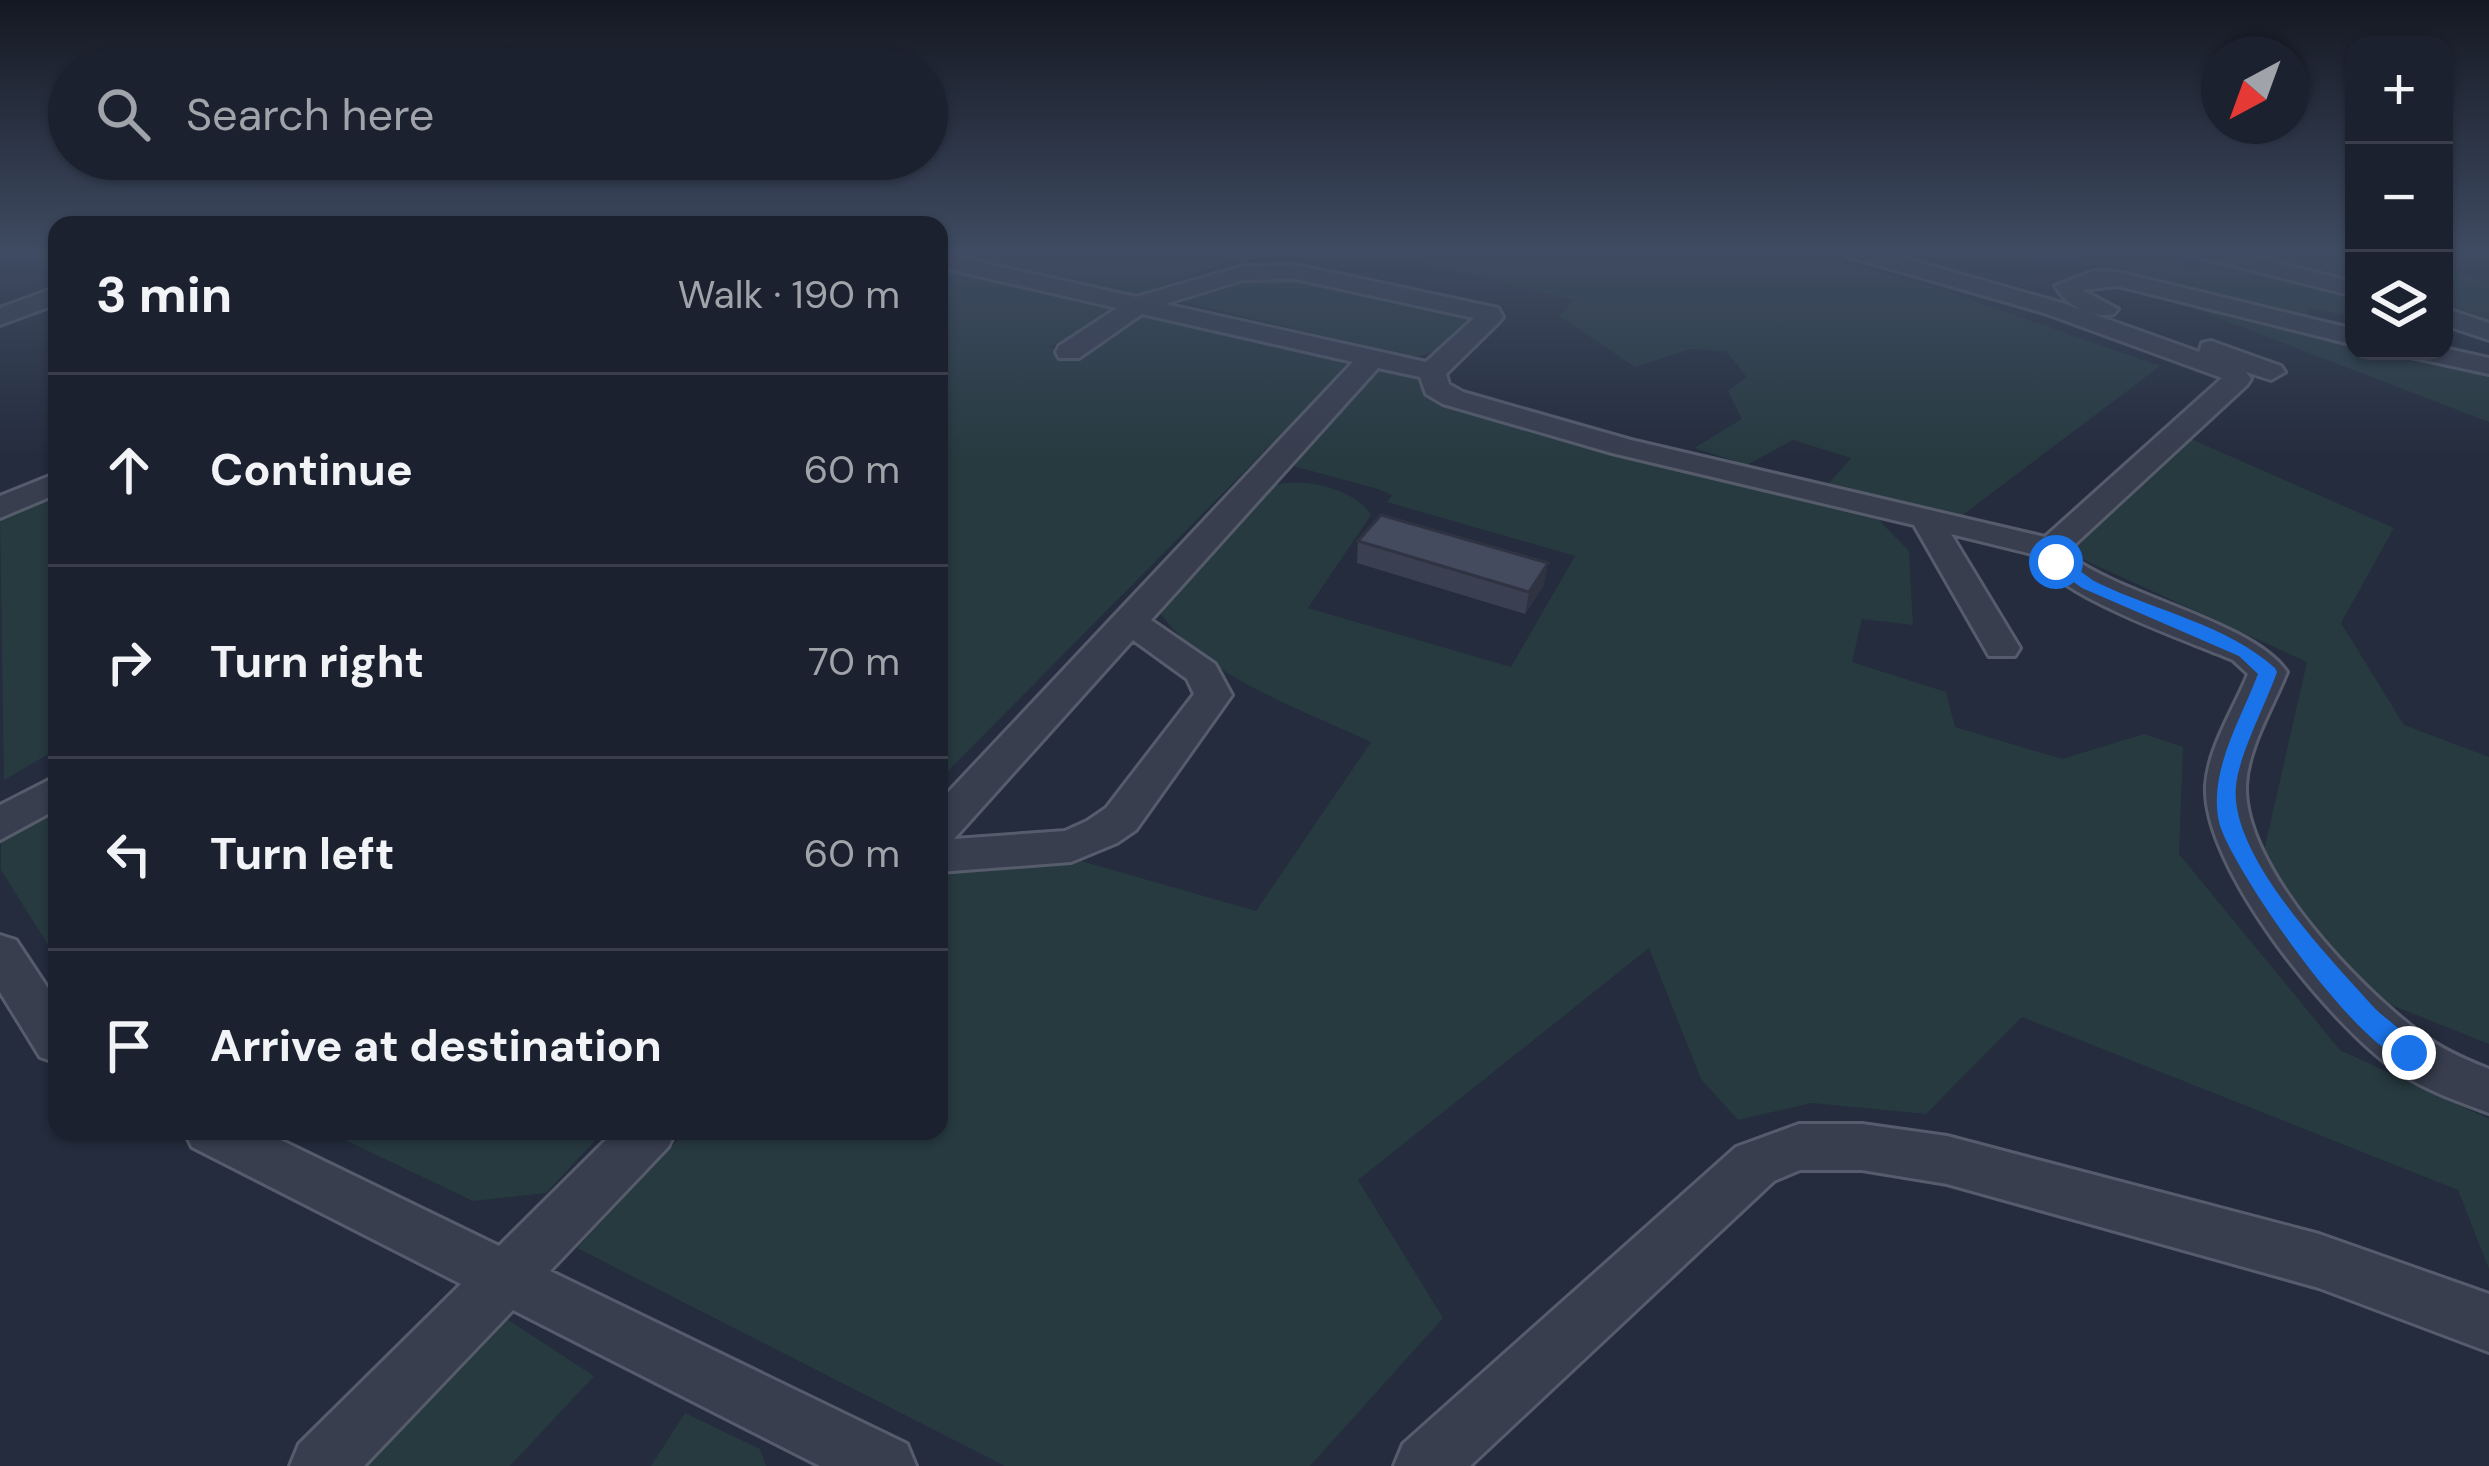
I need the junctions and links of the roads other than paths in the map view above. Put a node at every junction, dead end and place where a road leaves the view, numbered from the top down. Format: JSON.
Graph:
{"nodes":[{"id":1,"x":1117,"y":319,"type":"edge"},
{"id":2,"x":1202,"y":319,"type":"edge"},
{"id":3,"x":1487,"y":319,"type":"edge"},
{"id":4,"x":2083,"y":319,"type":"edge"},
{"id":5,"x":2134,"y":319,"type":"edge"},
{"id":6,"x":2280,"y":319,"type":"edge"},
{"id":7,"x":2454,"y":319,"type":"edge"},
{"id":8,"x":2489,"y":332,"type":"edge"},
{"id":9,"x":2345,"y":336,"type":"edge"},
{"id":10,"x":1069,"y":352,"type":"dead end"},
{"id":11,"x":1372,"y":358,"type":"junction"},
{"id":12,"x":2453,"y":358,"type":"edge"},
{"id":13,"x":2489,"y":366,"type":"edge"},
{"id":14,"x":1432,"y":372,"type":"junction"},
{"id":15,"x":2271,"y":372,"type":"dead end"},
{"id":16,"x":48,"y":486,"type":"edge"},
{"id":17,"x":0,"y":508,"type":"edge"},
{"id":18,"x":1927,"y":519,"type":"junction"},
{"id":19,"x":2054,"y":549,"type":"junction"},
{"id":20,"x":1131,"y":622,"type":"junction"},
{"id":21,"x":2002,"y":648,"type":"dead end"},
{"id":22,"x":48,"y":796,"type":"edge"},
{"id":23,"x":948,"y":820,"type":"edge"},
{"id":24,"x":0,"y":825,"type":"edge"},
{"id":25,"x":948,"y":855,"type":"edge"},
{"id":26,"x":0,"y":953,"type":"edge"},
{"id":27,"x":48,"y":1029,"type":"edge"},
{"id":28,"x":2489,"y":1091,"type":"edge"},
{"id":29,"x":228,"y":1140,"type":"edge"},
{"id":30,"x":641,"y":1140,"type":"edge"},
{"id":31,"x":508,"y":1279,"type":"junction"},
{"id":32,"x":2489,"y":1323,"type":"edge"},
{"id":33,"x":874,"y":1464,"type":"edge"},
{"id":34,"x":321,"y":1466,"type":"edge"},
{"id":35,"x":1425,"y":1466,"type":"edge"}],
"edges":[{"from":1,"to":10,"type":"street"},
{"from":2,"to":11,"type":"street"},
{"from":3,"to":14,"type":"street"},
{"from":4,"to":19,"type":"street"},
{"from":5,"to":15,"type":"street"},
{"from":6,"to":9,"type":"street"},
{"from":7,"to":8,"type":"street"},
{"from":11,"to":14,"type":"street"},
{"from":11,"to":20,"type":"street"},
{"from":12,"to":13,"type":"street"},
{"from":14,"to":18,"type":"street"},
{"from":16,"to":17,"type":"street"},
{"from":18,"to":19,"type":"street"},
{"from":18,"to":21,"type":"street"},
{"from":19,"to":28,"type":"street"},
{"from":20,"to":23,"type":"street"},
{"from":20,"to":25,"type":"street"},
{"from":22,"to":24,"type":"street"},
{"from":26,"to":27,"type":"street"},
{"from":29,"to":31,"type":"street"},
{"from":30,"to":31,"type":"street"},
{"from":31,"to":33,"type":"street"},
{"from":31,"to":34,"type":"street"},
{"from":32,"to":35,"type":"street"}]}
